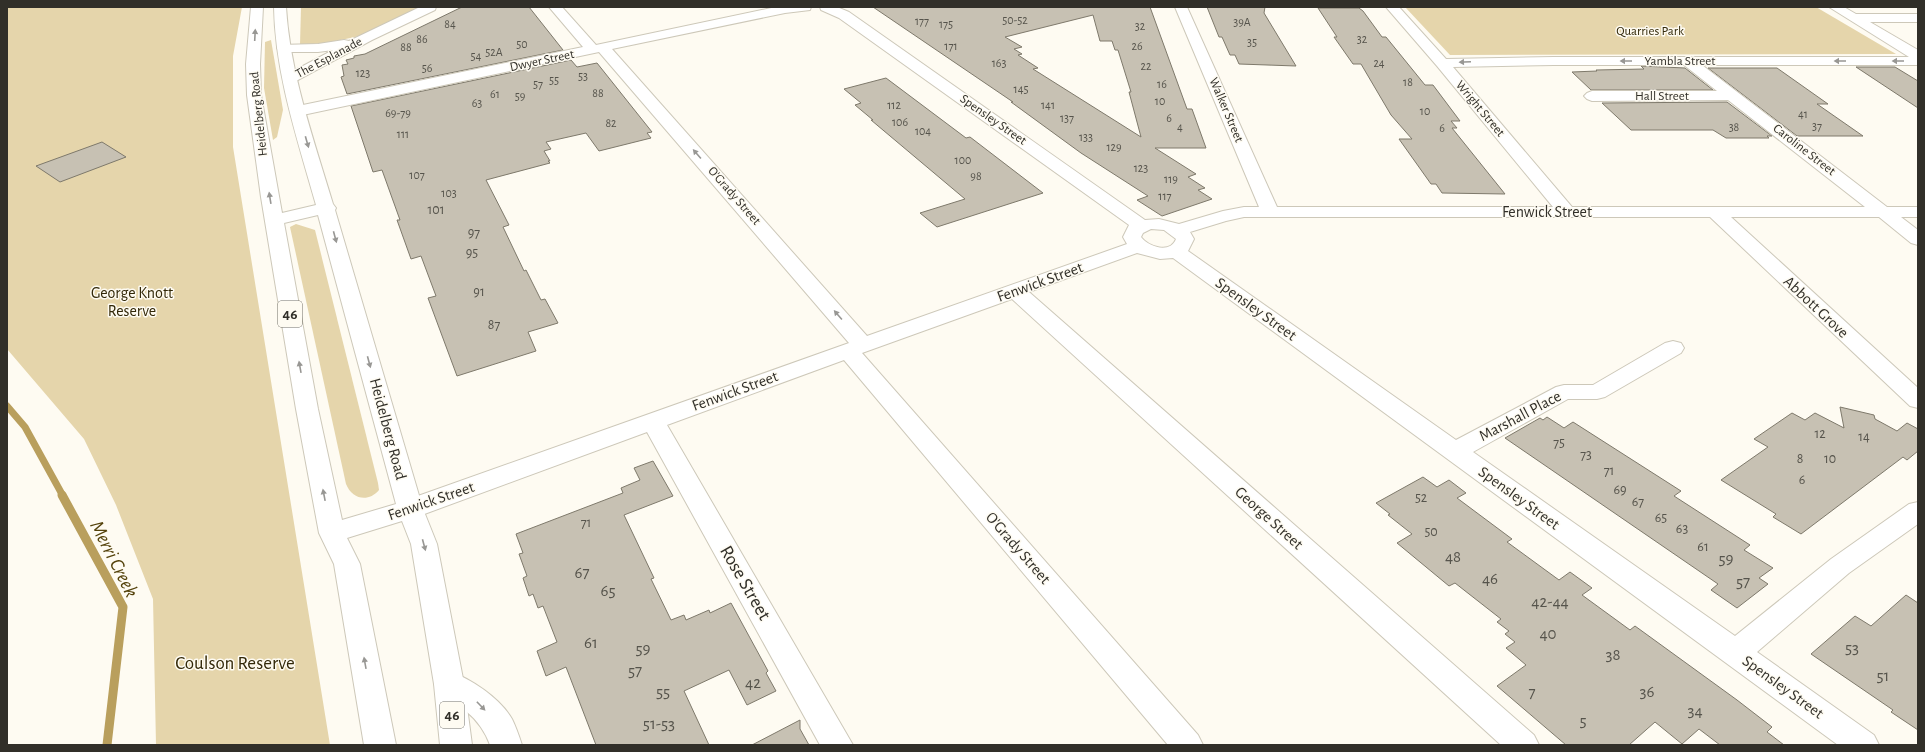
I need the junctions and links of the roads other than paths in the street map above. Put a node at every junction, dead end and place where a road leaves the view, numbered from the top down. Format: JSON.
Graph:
{"nodes":[{"id":1,"x":257,"y":7,"type":"edge"},
{"id":2,"x":280,"y":7,"type":"edge"},
{"id":3,"x":430,"y":7,"type":"edge"},
{"id":4,"x":555,"y":7,"type":"edge"},
{"id":5,"x":805,"y":7,"type":"edge"},
{"id":6,"x":826,"y":7,"type":"edge"},
{"id":7,"x":1181,"y":7,"type":"edge"},
{"id":8,"x":1392,"y":7,"type":"edge"},
{"id":9,"x":1835,"y":7,"type":"edge"},
{"id":10,"x":788,"y":8,"type":"edge"},
{"id":11,"x":841,"y":11,"type":"edge"},
{"id":12,"x":1854,"y":18,"type":"junction"},
{"id":13,"x":1918,"y":18,"type":"edge"},
{"id":14,"x":367,"y":37,"type":"junction"},
{"id":15,"x":284,"y":48,"type":"junction"},
{"id":16,"x":598,"y":49,"type":"junction"},
{"id":17,"x":1918,"y":56,"type":"edge"},
{"id":18,"x":1689,"y":62,"type":"junction"},
{"id":19,"x":1918,"y":62,"type":"edge"},
{"id":20,"x":1442,"y":63,"type":"junction"},
{"id":21,"x":291,"y":78,"type":"junction"},
{"id":22,"x":1732,"y":95,"type":"junction"},
{"id":23,"x":1592,"y":96,"type":"dead end"},
{"id":24,"x":298,"y":111,"type":"junction"},
{"id":25,"x":327,"y":208,"type":"junction"},
{"id":26,"x":1270,"y":212,"type":"junction"},
{"id":27,"x":1567,"y":212,"type":"junction"},
{"id":28,"x":1715,"y":212,"type":"junction"},
{"id":29,"x":1884,"y":212,"type":"junction"},
{"id":30,"x":1918,"y":212,"type":"edge"},
{"id":31,"x":274,"y":220,"type":"junction"},
{"id":32,"x":1142,"y":226,"type":"junction"},
{"id":33,"x":1918,"y":239,"type":"edge"},
{"id":34,"x":1177,"y":240,"type":"junction"},
{"id":35,"x":1138,"y":246,"type":"junction"},
{"id":36,"x":1015,"y":291,"type":"junction"},
{"id":37,"x":856,"y":348,"type":"junction"},
{"id":38,"x":1673,"y":348,"type":"dead end"},
{"id":39,"x":1918,"y":401,"type":"edge"},
{"id":40,"x":653,"y":421,"type":"junction"},
{"id":41,"x":1454,"y":452,"type":"junction"},
{"id":42,"x":410,"y":509,"type":"junction"},
{"id":43,"x":1918,"y":511,"type":"edge"},
{"id":44,"x":332,"y":533,"type":"junction"},
{"id":45,"x":1735,"y":653,"type":"junction"},
{"id":46,"x":449,"y":684,"type":"junction"},
{"id":47,"x":380,"y":745,"type":"edge"},
{"id":48,"x":456,"y":745,"type":"edge"},
{"id":49,"x":506,"y":745,"type":"edge"},
{"id":50,"x":837,"y":745,"type":"edge"},
{"id":51,"x":1187,"y":745,"type":"edge"},
{"id":52,"x":1523,"y":745,"type":"edge"},
{"id":53,"x":1863,"y":745,"type":"edge"}],
"edges":[{"from":31,"to":1,"type":"street","name":"Heidelberg Road","number":"46","one_way":true},
{"from":2,"to":15,"type":"street","name":"Heidelberg Road","number":"46"},
{"from":3,"to":14,"type":"street","name":"The Esplanade"},
{"from":4,"to":16,"type":"street","name":"O'Grady Street"},
{"from":5,"to":10,"type":"street","name":"Dwyer Street"},
{"from":6,"to":11,"type":"street","name":"Spensley Street"},
{"from":7,"to":26,"type":"street","name":"Walker Street"},
{"from":8,"to":20,"type":"street","name":"Wright Street"},
{"from":9,"to":12,"type":"street"},
{"from":10,"to":16,"type":"street","name":"Dwyer Street"},
{"from":11,"to":32,"type":"street","name":"Spensley Street"},
{"from":12,"to":13,"type":"street"},
{"from":12,"to":17,"type":"street"},
{"from":14,"to":15,"type":"street","name":"The Esplanade"},
{"from":14,"to":21,"type":"street","name":"The Esplanade"},
{"from":15,"to":21,"type":"street","name":"Heidelberg Road","number":"46"},
{"from":16,"to":24,"type":"street","name":"Dwyer Street"},
{"from":37,"to":16,"type":"street","name":"O'Grady Street","one_way":true},
{"from":19,"to":18,"type":"street","name":"Yambla Street","one_way":true},
{"from":18,"to":20,"type":"street","name":"Yambla Street","one_way":true},
{"from":18,"to":22,"type":"street","name":"Caroline Street"},
{"from":20,"to":27,"type":"street","name":"Wright Street"},
{"from":21,"to":24,"type":"street","name":"Heidelberg Road","number":"46"},
{"from":22,"to":23,"type":"street","name":"Hall Street"},
{"from":22,"to":29,"type":"street","name":"Caroline Street"},
{"from":24,"to":25,"type":"street","name":"Heidelberg Road","number":"46","one_way":true},
{"from":25,"to":31,"type":"street"},
{"from":25,"to":42,"type":"street","name":"Heidelberg Road","number":"46","one_way":true},
{"from":26,"to":27,"type":"street","name":"Fenwick Street"},
{"from":26,"to":34,"type":"street","name":"Fenwick Street"},
{"from":27,"to":28,"type":"street","name":"Fenwick Street"},
{"from":28,"to":29,"type":"street","name":"Fenwick Street"},
{"from":28,"to":39,"type":"street","name":"Abbott Grove"},
{"from":29,"to":30,"type":"street","name":"Fenwick Street"},
{"from":29,"to":33,"type":"street","name":"Caroline Street"},
{"from":44,"to":31,"type":"street","name":"Heidelberg Road","number":"46","one_way":true},
{"from":32,"to":34,"type":"street","name":"Spensley Street"},
{"from":32,"to":35,"type":"street"},
{"from":34,"to":35,"type":"street","name":"Fenwick Street"},
{"from":34,"to":41,"type":"street","name":"Spensley Street"},
{"from":35,"to":36,"type":"street","name":"Fenwick Street"},
{"from":36,"to":37,"type":"street","name":"Fenwick Street"},
{"from":36,"to":52,"type":"street","name":"George Street"},
{"from":37,"to":40,"type":"street","name":"Fenwick Street"},
{"from":37,"to":51,"type":"street","name":"O'Grady Street"},
{"from":38,"to":41,"type":"street","name":"Marshall Place"},
{"from":40,"to":42,"type":"street","name":"Fenwick Street"},
{"from":40,"to":50,"type":"street","name":"Rose Street"},
{"from":41,"to":45,"type":"street","name":"Spensley Street"},
{"from":42,"to":44,"type":"street","name":"Fenwick Street"},
{"from":42,"to":46,"type":"street","name":"Heidelberg Road","number":"46","one_way":true},
{"from":43,"to":45,"type":"street"},
{"from":47,"to":44,"type":"street","name":"Heidelberg Road","number":"46","one_way":true},
{"from":45,"to":53,"type":"street","name":"Spensley Street"},
{"from":46,"to":48,"type":"street","name":"Heidelberg Road","number":"46"},
{"from":46,"to":49,"type":"street","one_way":true}]}
